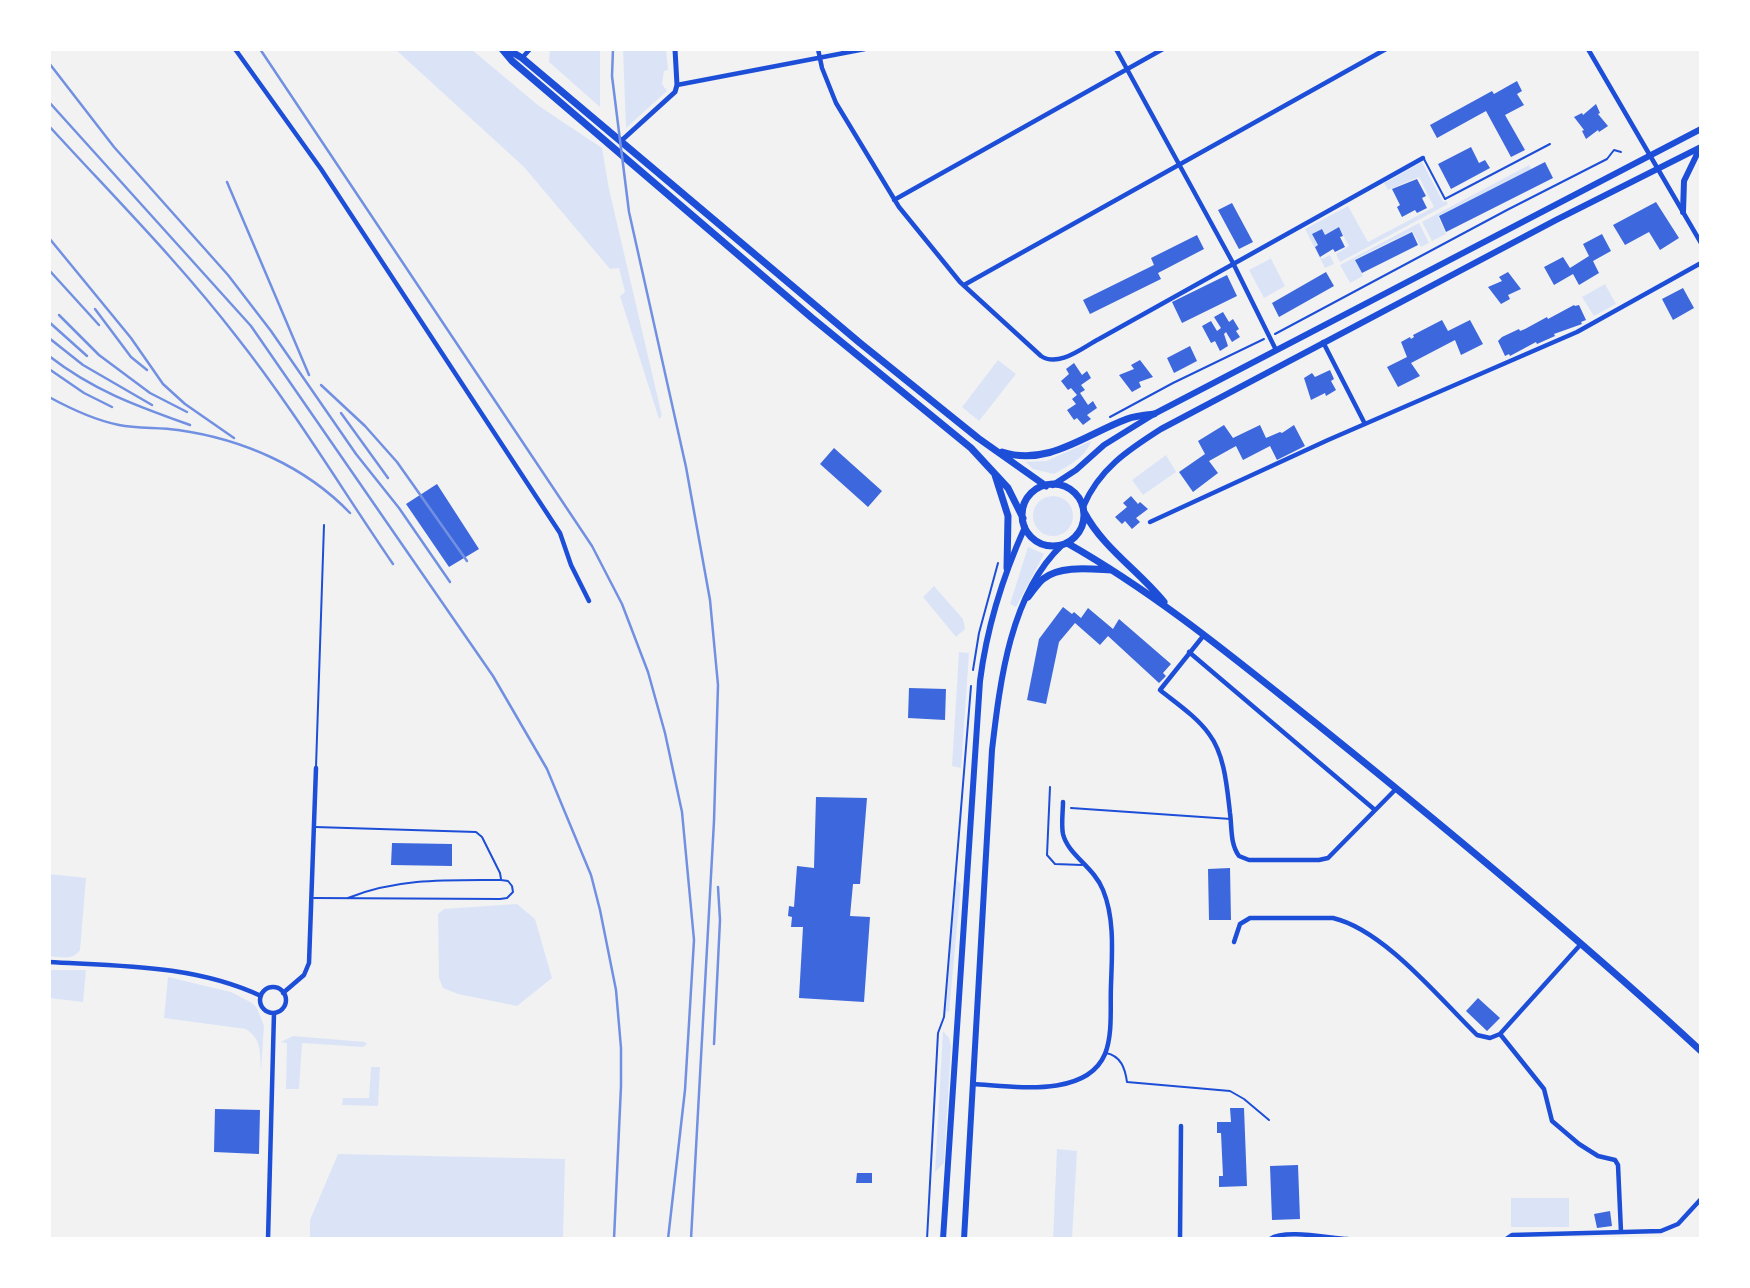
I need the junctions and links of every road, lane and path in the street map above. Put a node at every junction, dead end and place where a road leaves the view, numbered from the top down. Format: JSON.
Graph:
{"nodes":[{"id":1,"x":236,"y":49,"type":"edge"},
{"id":2,"x":505,"y":49,"type":"edge"},
{"id":3,"x":530,"y":49,"type":"edge"},
{"id":4,"x":675,"y":49,"type":"edge"},
{"id":5,"x":818,"y":49,"type":"edge"},
{"id":6,"x":864,"y":49,"type":"edge"},
{"id":7,"x":1116,"y":49,"type":"edge"},
{"id":8,"x":1163,"y":49,"type":"edge"},
{"id":9,"x":1386,"y":49,"type":"edge"},
{"id":10,"x":1588,"y":49,"type":"edge"},
{"id":11,"x":522,"y":58,"type":"junction"},
{"id":12,"x":820,"y":58,"type":"junction"},
{"id":13,"x":1128,"y":69,"type":"junction"},
{"id":14,"x":677,"y":85,"type":"junction"},
{"id":15,"x":1701,"y":129,"type":"edge"},
{"id":16,"x":621,"y":141,"type":"junction"},
{"id":17,"x":1550,"y":144,"type":"dead end"},
{"id":18,"x":1701,"y":147,"type":"edge"},
{"id":19,"x":1621,"y":152,"type":"dead end"},
{"id":20,"x":1649,"y":157,"type":"junction"},
{"id":21,"x":1423,"y":158,"type":"joint"},
{"id":22,"x":1180,"y":164,"type":"junction"},
{"id":23,"x":1657,"y":169,"type":"junction"},
{"id":24,"x":894,"y":200,"type":"junction"},
{"id":25,"x":1683,"y":212,"type":"junction"},
{"id":26,"x":1701,"y":243,"type":"edge"},
{"id":27,"x":1233,"y":263,"type":"junction"},
{"id":28,"x":1701,"y":263,"type":"edge"},
{"id":29,"x":964,"y":285,"type":"junction"},
{"id":30,"x":1270,"y":336,"type":"junction"},
{"id":31,"x":1323,"y":342,"type":"junction"},
{"id":32,"x":1276,"y":350,"type":"junction"},
{"id":33,"x":1154,"y":414,"type":"junction"},
{"id":34,"x":1105,"y":420,"type":"dead end"},
{"id":35,"x":1365,"y":424,"type":"junction"},
{"id":36,"x":989,"y":446,"type":"junction"},
{"id":37,"x":994,"y":471,"type":"junction"},
{"id":38,"x":1050,"y":485,"type":"junction"},
{"id":39,"x":1083,"y":509,"type":"junction"},
{"id":40,"x":1023,"y":518,"type":"junction"},
{"id":41,"x":1150,"y":522,"type":"dead end"},
{"id":42,"x":324,"y":525,"type":"dead end"},
{"id":43,"x":1025,"y":527,"type":"junction"},
{"id":44,"x":1065,"y":544,"type":"junction"},
{"id":45,"x":1007,"y":568,"type":"junction"},
{"id":46,"x":1111,"y":570,"type":"junction"},
{"id":47,"x":1028,"y":597,"type":"junction"},
{"id":48,"x":589,"y":601,"type":"dead end"},
{"id":49,"x":1167,"y":605,"type":"junction"},
{"id":50,"x":1204,"y":635,"type":"junction"},
{"id":51,"x":1189,"y":652,"type":"junction"},
{"id":52,"x":969,"y":705,"type":"dead end"},
{"id":53,"x":316,"y":768,"type":"joint"},
{"id":54,"x":1050,"y":787,"type":"dead end"},
{"id":55,"x":1397,"y":788,"type":"junction"},
{"id":56,"x":1063,"y":802,"type":"dead end"},
{"id":57,"x":1071,"y":807,"type":"dead end"},
{"id":58,"x":1376,"y":810,"type":"junction"},
{"id":59,"x":1231,"y":819,"type":"junction"},
{"id":60,"x":314,"y":827,"type":"junction"},
{"id":61,"x":1088,"y":866,"type":"junction"},
{"id":62,"x":501,"y":880,"type":"junction"},
{"id":63,"x":312,"y":898,"type":"junction"},
{"id":64,"x":348,"y":898,"type":"junction"},
{"id":65,"x":1234,"y":942,"type":"dead end"},
{"id":66,"x":1581,"y":944,"type":"junction"},
{"id":67,"x":49,"y":962,"type":"edge"},
{"id":68,"x":283,"y":992,"type":"junction"},
{"id":69,"x":261,"y":996,"type":"junction"},
{"id":70,"x":274,"y":1013,"type":"junction"},
{"id":71,"x":1500,"y":1034,"type":"junction"},
{"id":72,"x":1701,"y":1051,"type":"edge"},
{"id":73,"x":1106,"y":1053,"type":"junction"},
{"id":74,"x":972,"y":1084,"type":"junction"},
{"id":75,"x":1269,"y":1120,"type":"dead end"},
{"id":76,"x":1181,"y":1126,"type":"dead end"},
{"id":77,"x":1701,"y":1199,"type":"edge"},
{"id":78,"x":1620,"y":1233,"type":"junction"},
{"id":79,"x":268,"y":1239,"type":"edge"},
{"id":80,"x":927,"y":1239,"type":"edge"},
{"id":81,"x":943,"y":1239,"type":"edge"},
{"id":82,"x":964,"y":1239,"type":"edge"},
{"id":83,"x":1180,"y":1239,"type":"edge"},
{"id":84,"x":1270,"y":1239,"type":"edge"},
{"id":85,"x":1348,"y":1239,"type":"edge"},
{"id":86,"x":1506,"y":1239,"type":"edge"}],
"edges":[{"from":1,"to":48,"type":"street"},
{"from":2,"to":11,"type":"main road"},
{"from":2,"to":37,"type":"main road"},
{"from":3,"to":11,"type":"street"},
{"from":4,"to":14,"type":"street"},
{"from":5,"to":12,"type":"street"},
{"from":6,"to":12,"type":"street"},
{"from":7,"to":13,"type":"street"},
{"from":8,"to":13,"type":"street"},
{"from":9,"to":22,"type":"street"},
{"from":10,"to":20,"type":"street"},
{"from":11,"to":16,"type":"main road"},
{"from":12,"to":14,"type":"street"},
{"from":12,"to":24,"type":"street"},
{"from":13,"to":22,"type":"street"},
{"from":13,"to":24,"type":"street"},
{"from":14,"to":16,"type":"street"},
{"from":15,"to":20,"type":"main road"},
{"from":16,"to":36,"type":"main road"},
{"from":17,"to":21,"type":"lane"},
{"from":18,"to":23,"type":"main road"},
{"from":18,"to":25,"type":"main road"},
{"from":19,"to":30,"type":"path"},
{"from":20,"to":23,"type":"street"},
{"from":20,"to":32,"type":"main road"},
{"from":21,"to":27,"type":"street"},
{"from":22,"to":27,"type":"street"},
{"from":22,"to":29,"type":"street"},
{"from":23,"to":25,"type":"street"},
{"from":23,"to":31,"type":"main road"},
{"from":24,"to":29,"type":"street"},
{"from":25,"to":26,"type":"street"},
{"from":27,"to":29,"type":"street"},
{"from":27,"to":30,"type":"street"},
{"from":28,"to":35,"type":"street"},
{"from":30,"to":32,"type":"street"},
{"from":30,"to":34,"type":"path"},
{"from":31,"to":35,"type":"street"},
{"from":31,"to":39,"type":"main road"},
{"from":32,"to":33,"type":"main road"},
{"from":33,"to":36,"type":"main road"},
{"from":33,"to":38,"type":"main road"},
{"from":35,"to":41,"type":"street"},
{"from":36,"to":38,"type":"main road"},
{"from":37,"to":40,"type":"main road"},
{"from":37,"to":45,"type":"main road"},
{"from":38,"to":39,"type":"main road"},
{"from":38,"to":40,"type":"main road"},
{"from":39,"to":44,"type":"main road"},
{"from":39,"to":49,"type":"main road"},
{"from":40,"to":43,"type":"main road"},
{"from":42,"to":53,"type":"lane"},
{"from":43,"to":44,"type":"main road"},
{"from":43,"to":45,"type":"main road"},
{"from":44,"to":46,"type":"main road"},
{"from":44,"to":47,"type":"main road"},
{"from":45,"to":81,"type":"main road"},
{"from":46,"to":47,"type":"main road"},
{"from":46,"to":49,"type":"main road"},
{"from":47,"to":74,"type":"main road"},
{"from":49,"to":50,"type":"main road"},
{"from":50,"to":51,"type":"street"},
{"from":50,"to":55,"type":"main road"},
{"from":51,"to":58,"type":"street"},
{"from":51,"to":59,"type":"street"},
{"from":52,"to":80,"type":"path"},
{"from":53,"to":60,"type":"street"},
{"from":54,"to":61,"type":"lane"},
{"from":55,"to":58,"type":"street"},
{"from":55,"to":66,"type":"main road"},
{"from":56,"to":61,"type":"street"},
{"from":57,"to":59,"type":"lane"},
{"from":58,"to":59,"type":"street"},
{"from":60,"to":62,"type":"lane"},
{"from":60,"to":63,"type":"street"},
{"from":61,"to":73,"type":"street"},
{"from":62,"to":64,"type":"lane"},
{"from":62,"to":64,"type":"lane"},
{"from":63,"to":64,"type":"lane"},
{"from":63,"to":68,"type":"street"},
{"from":65,"to":71,"type":"street"},
{"from":66,"to":71,"type":"street"},
{"from":66,"to":72,"type":"main road"},
{"from":67,"to":69,"type":"street"},
{"from":68,"to":69,"type":"street"},
{"from":68,"to":70,"type":"street"},
{"from":69,"to":70,"type":"street"},
{"from":70,"to":79,"type":"street"},
{"from":71,"to":78,"type":"street"},
{"from":73,"to":74,"type":"street"},
{"from":73,"to":75,"type":"lane"},
{"from":74,"to":82,"type":"main road"},
{"from":76,"to":83,"type":"street"},
{"from":77,"to":78,"type":"street"},
{"from":78,"to":86,"type":"street"},
{"from":84,"to":85,"type":"street"}]}
